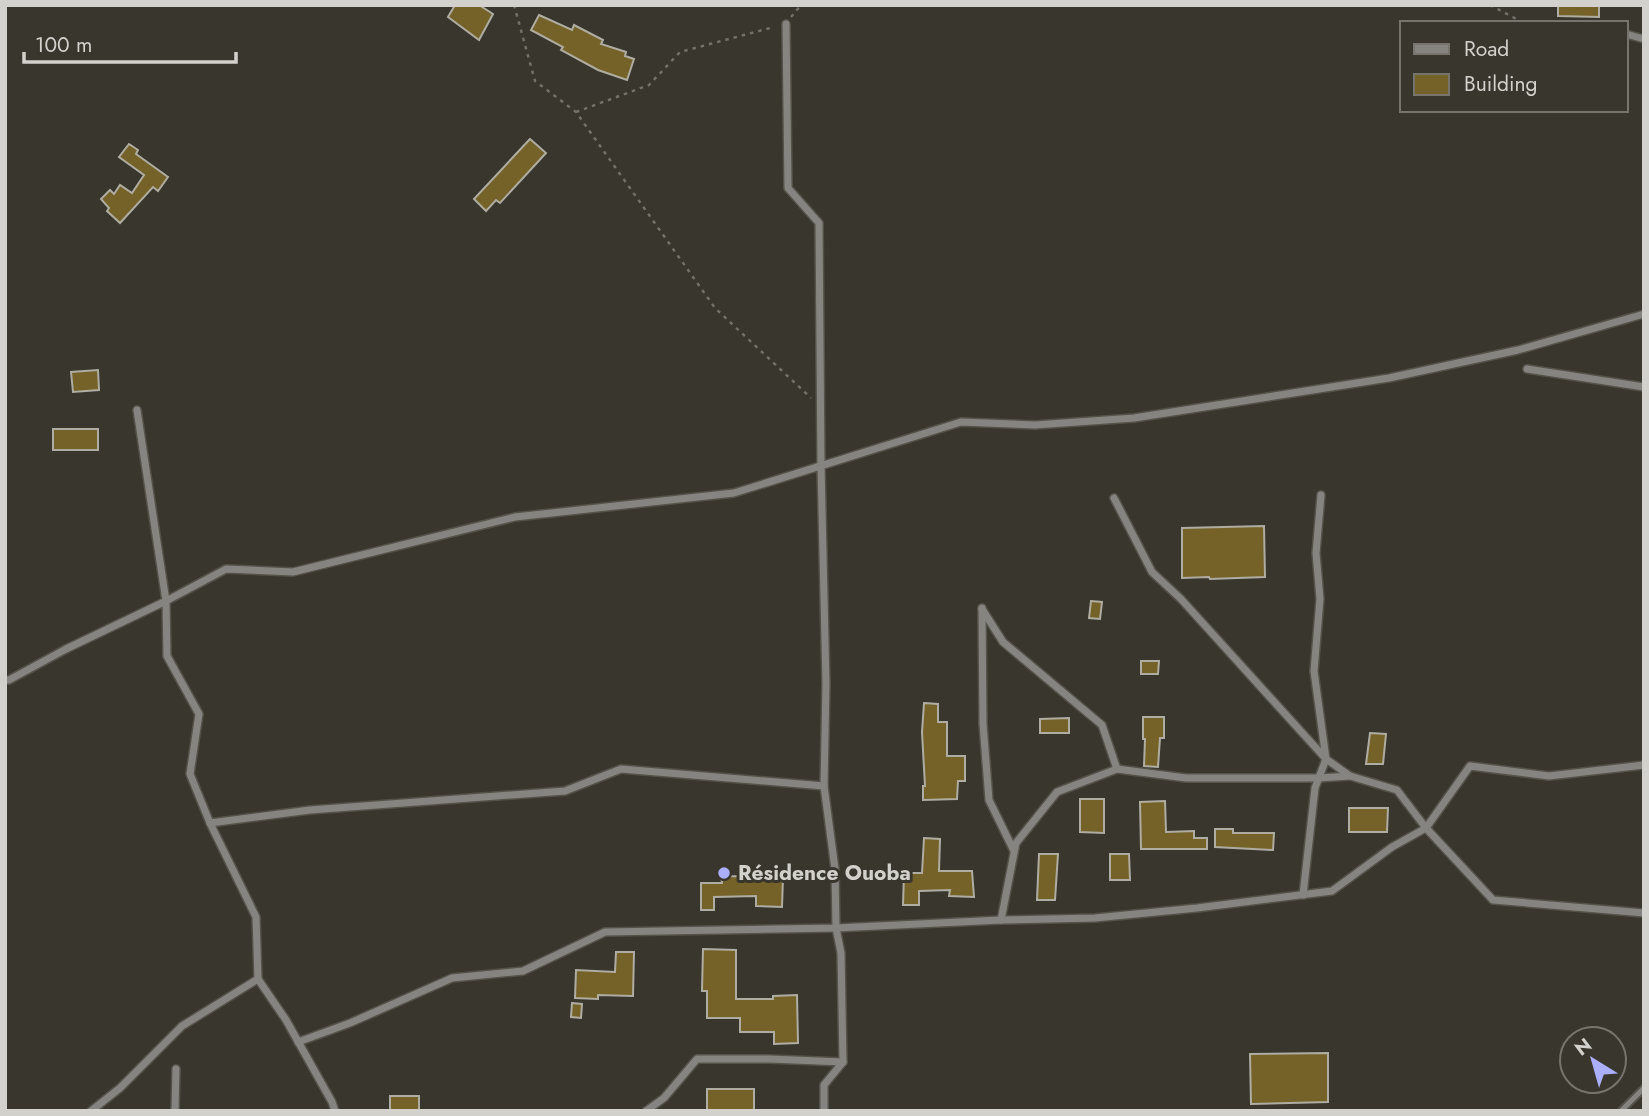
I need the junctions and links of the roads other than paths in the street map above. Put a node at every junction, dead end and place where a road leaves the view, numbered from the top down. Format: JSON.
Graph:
{"nodes":[{"id":1,"x":786,"y":24,"type":"road end"},
{"id":2,"x":1644,"y":314,"type":"edge"},
{"id":3,"x":1527,"y":369,"type":"dead end"},
{"id":4,"x":1644,"y":387,"type":"edge"},
{"id":5,"x":137,"y":410,"type":"dead end"},
{"id":6,"x":821,"y":466,"type":"junction"},
{"id":7,"x":1321,"y":495,"type":"dead end"},
{"id":8,"x":1114,"y":498,"type":"dead end"},
{"id":9,"x":166,"y":601,"type":"junction"},
{"id":10,"x":5,"y":680,"type":"edge"},
{"id":11,"x":1326,"y":759,"type":"junction"},
{"id":12,"x":1644,"y":765,"type":"edge"},
{"id":13,"x":1117,"y":769,"type":"junction"},
{"id":14,"x":1350,"y":776,"type":"junction"},
{"id":15,"x":1319,"y":778,"type":"junction"},
{"id":16,"x":824,"y":786,"type":"junction"},
{"id":17,"x":210,"y":823,"type":"junction"},
{"id":18,"x":1426,"y":828,"type":"junction"},
{"id":19,"x":1014,"y":852,"type":"junction"},
{"id":20,"x":1303,"y":895,"type":"junction"},
{"id":21,"x":1644,"y":913,"type":"edge"},
{"id":22,"x":1000,"y":920,"type":"junction"},
{"id":23,"x":836,"y":928,"type":"junction"},
{"id":24,"x":258,"y":979,"type":"junction"},
{"id":25,"x":298,"y":1042,"type":"junction"},
{"id":26,"x":843,"y":1062,"type":"junction"},
{"id":27,"x":176,"y":1069,"type":"dead end"},
{"id":28,"x":1644,"y":1088,"type":"edge"},
{"id":29,"x":91,"y":1111,"type":"edge"},
{"id":30,"x":175,"y":1111,"type":"edge"},
{"id":31,"x":335,"y":1111,"type":"edge"},
{"id":32,"x":646,"y":1111,"type":"edge"},
{"id":33,"x":824,"y":1111,"type":"edge"},
{"id":34,"x":1621,"y":1111,"type":"edge"}],
"edges":[{"from":1,"to":6,"type":"street"},
{"from":2,"to":6,"type":"street"},
{"from":3,"to":4,"type":"street"},
{"from":5,"to":9,"type":"street"},
{"from":6,"to":9,"type":"street"},
{"from":6,"to":16,"type":"street"},
{"from":7,"to":11,"type":"street"},
{"from":8,"to":11,"type":"street"},
{"from":9,"to":10,"type":"street"},
{"from":9,"to":17,"type":"street"},
{"from":11,"to":14,"type":"street"},
{"from":11,"to":15,"type":"street"},
{"from":12,"to":18,"type":"street"},
{"from":13,"to":15,"type":"street"},
{"from":13,"to":19,"type":"street"},
{"from":13,"to":19,"type":"street"},
{"from":14,"to":15,"type":"street"},
{"from":14,"to":18,"type":"street"},
{"from":15,"to":20,"type":"street"},
{"from":16,"to":17,"type":"street"},
{"from":16,"to":23,"type":"street"},
{"from":17,"to":24,"type":"street"},
{"from":18,"to":20,"type":"street"},
{"from":18,"to":21,"type":"street"},
{"from":19,"to":22,"type":"street"},
{"from":20,"to":22,"type":"street"},
{"from":22,"to":23,"type":"street"},
{"from":23,"to":25,"type":"street"},
{"from":23,"to":26,"type":"street"},
{"from":24,"to":25,"type":"street"},
{"from":24,"to":29,"type":"street"},
{"from":25,"to":31,"type":"street"},
{"from":26,"to":32,"type":"street"},
{"from":26,"to":33,"type":"street"},
{"from":27,"to":30,"type":"street"},
{"from":28,"to":34,"type":"lane"}]}
